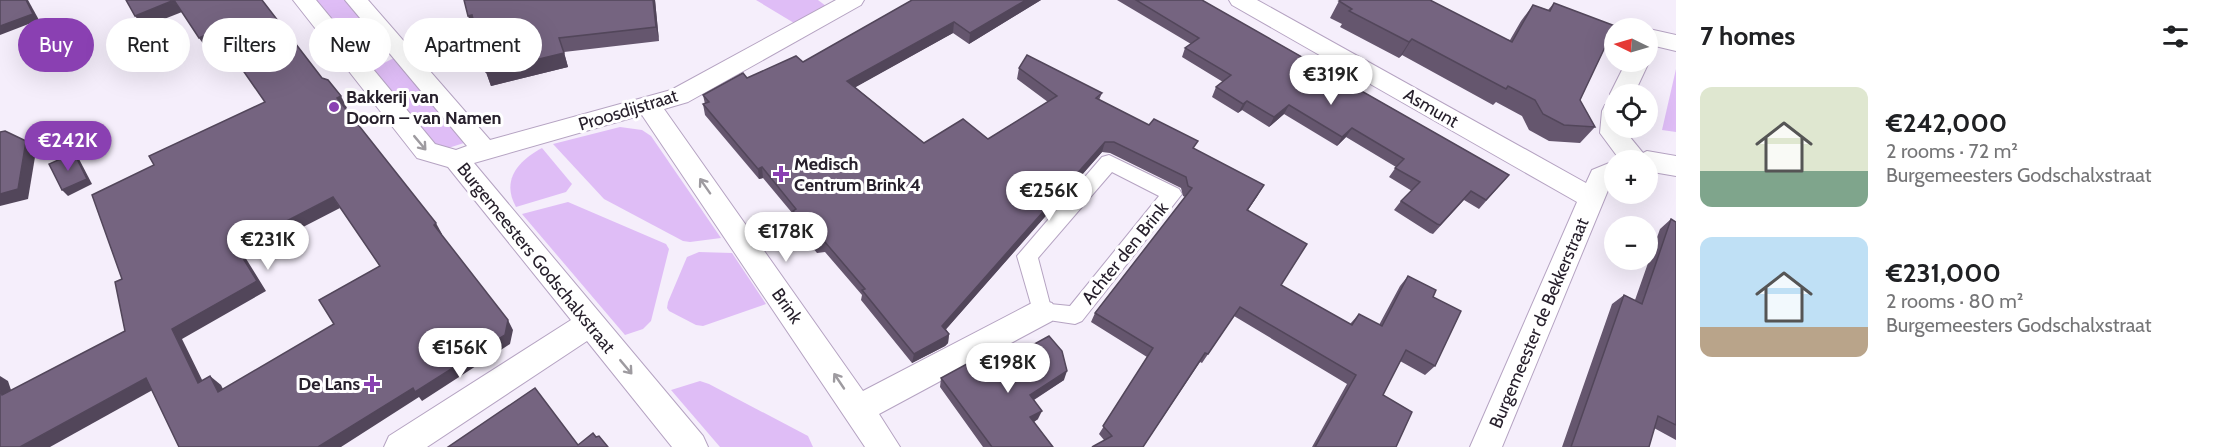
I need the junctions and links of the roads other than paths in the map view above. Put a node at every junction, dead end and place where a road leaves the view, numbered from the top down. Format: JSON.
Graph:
{"nodes":[{"id":1,"x":304,"y":0,"type":"edge"},
{"id":2,"x":356,"y":0,"type":"edge"},
{"id":3,"x":853,"y":0,"type":"edge"},
{"id":4,"x":1240,"y":0,"type":"edge"},
{"id":5,"x":1658,"y":39,"type":"edge"},
{"id":6,"x":1676,"y":43,"type":"edge"},
{"id":7,"x":650,"y":106,"type":"junction"},
{"id":8,"x":1616,"y":138,"type":"edge"},
{"id":9,"x":1626,"y":150,"type":"edge"},
{"id":10,"x":485,"y":151,"type":"junction"},
{"id":11,"x":456,"y":159,"type":"junction"},
{"id":12,"x":1658,"y":163,"type":"edge"},
{"id":13,"x":1676,"y":166,"type":"edge"},
{"id":14,"x":1604,"y":176,"type":"edge"},
{"id":15,"x":1591,"y":198,"type":"junction"},
{"id":16,"x":1042,"y":312,"type":"junction"},
{"id":17,"x":589,"y":324,"type":"junction"},
{"id":18,"x":858,"y":409,"type":"junction"},
{"id":19,"x":400,"y":447,"type":"edge"},
{"id":20,"x":692,"y":447,"type":"edge"},
{"id":21,"x":884,"y":447,"type":"edge"},
{"id":22,"x":1486,"y":447,"type":"edge"}],
"edges":[{"from":1,"to":11,"type":"street","name":"Burgemeesters Godschalxstraat","one_way":true},
{"from":2,"to":10,"type":"street","name":"Burgemeesters Godschalxstraat"},
{"from":3,"to":7,"type":"street","name":"Proosdijstraat"},
{"from":4,"to":15,"type":"street","name":"Asmunt"},
{"from":5,"to":6,"type":"street"},
{"from":7,"to":10,"type":"street","name":"Proosdijstraat"},
{"from":18,"to":7,"type":"street","name":"Brink","one_way":true},
{"from":8,"to":9,"type":"street"},
{"from":10,"to":11,"type":"street","name":"Proosdijstraat"},
{"from":11,"to":17,"type":"street","name":"Burgemeesters Godschalxstraat"},
{"from":12,"to":13,"type":"street"},
{"from":14,"to":15,"type":"street","name":"Burgemeester de Bekkerstraat"},
{"from":15,"to":22,"type":"street","name":"Burgemeester de Bekkerstraat"},
{"from":16,"to":16,"type":"street","name":"Achter den Brink"},
{"from":16,"to":18,"type":"street"},
{"from":17,"to":19,"type":"street"},
{"from":17,"to":20,"type":"street","name":"Burgemeesters Godschalxstraat","one_way":true},
{"from":18,"to":21,"type":"street","name":"Brink"}]}
